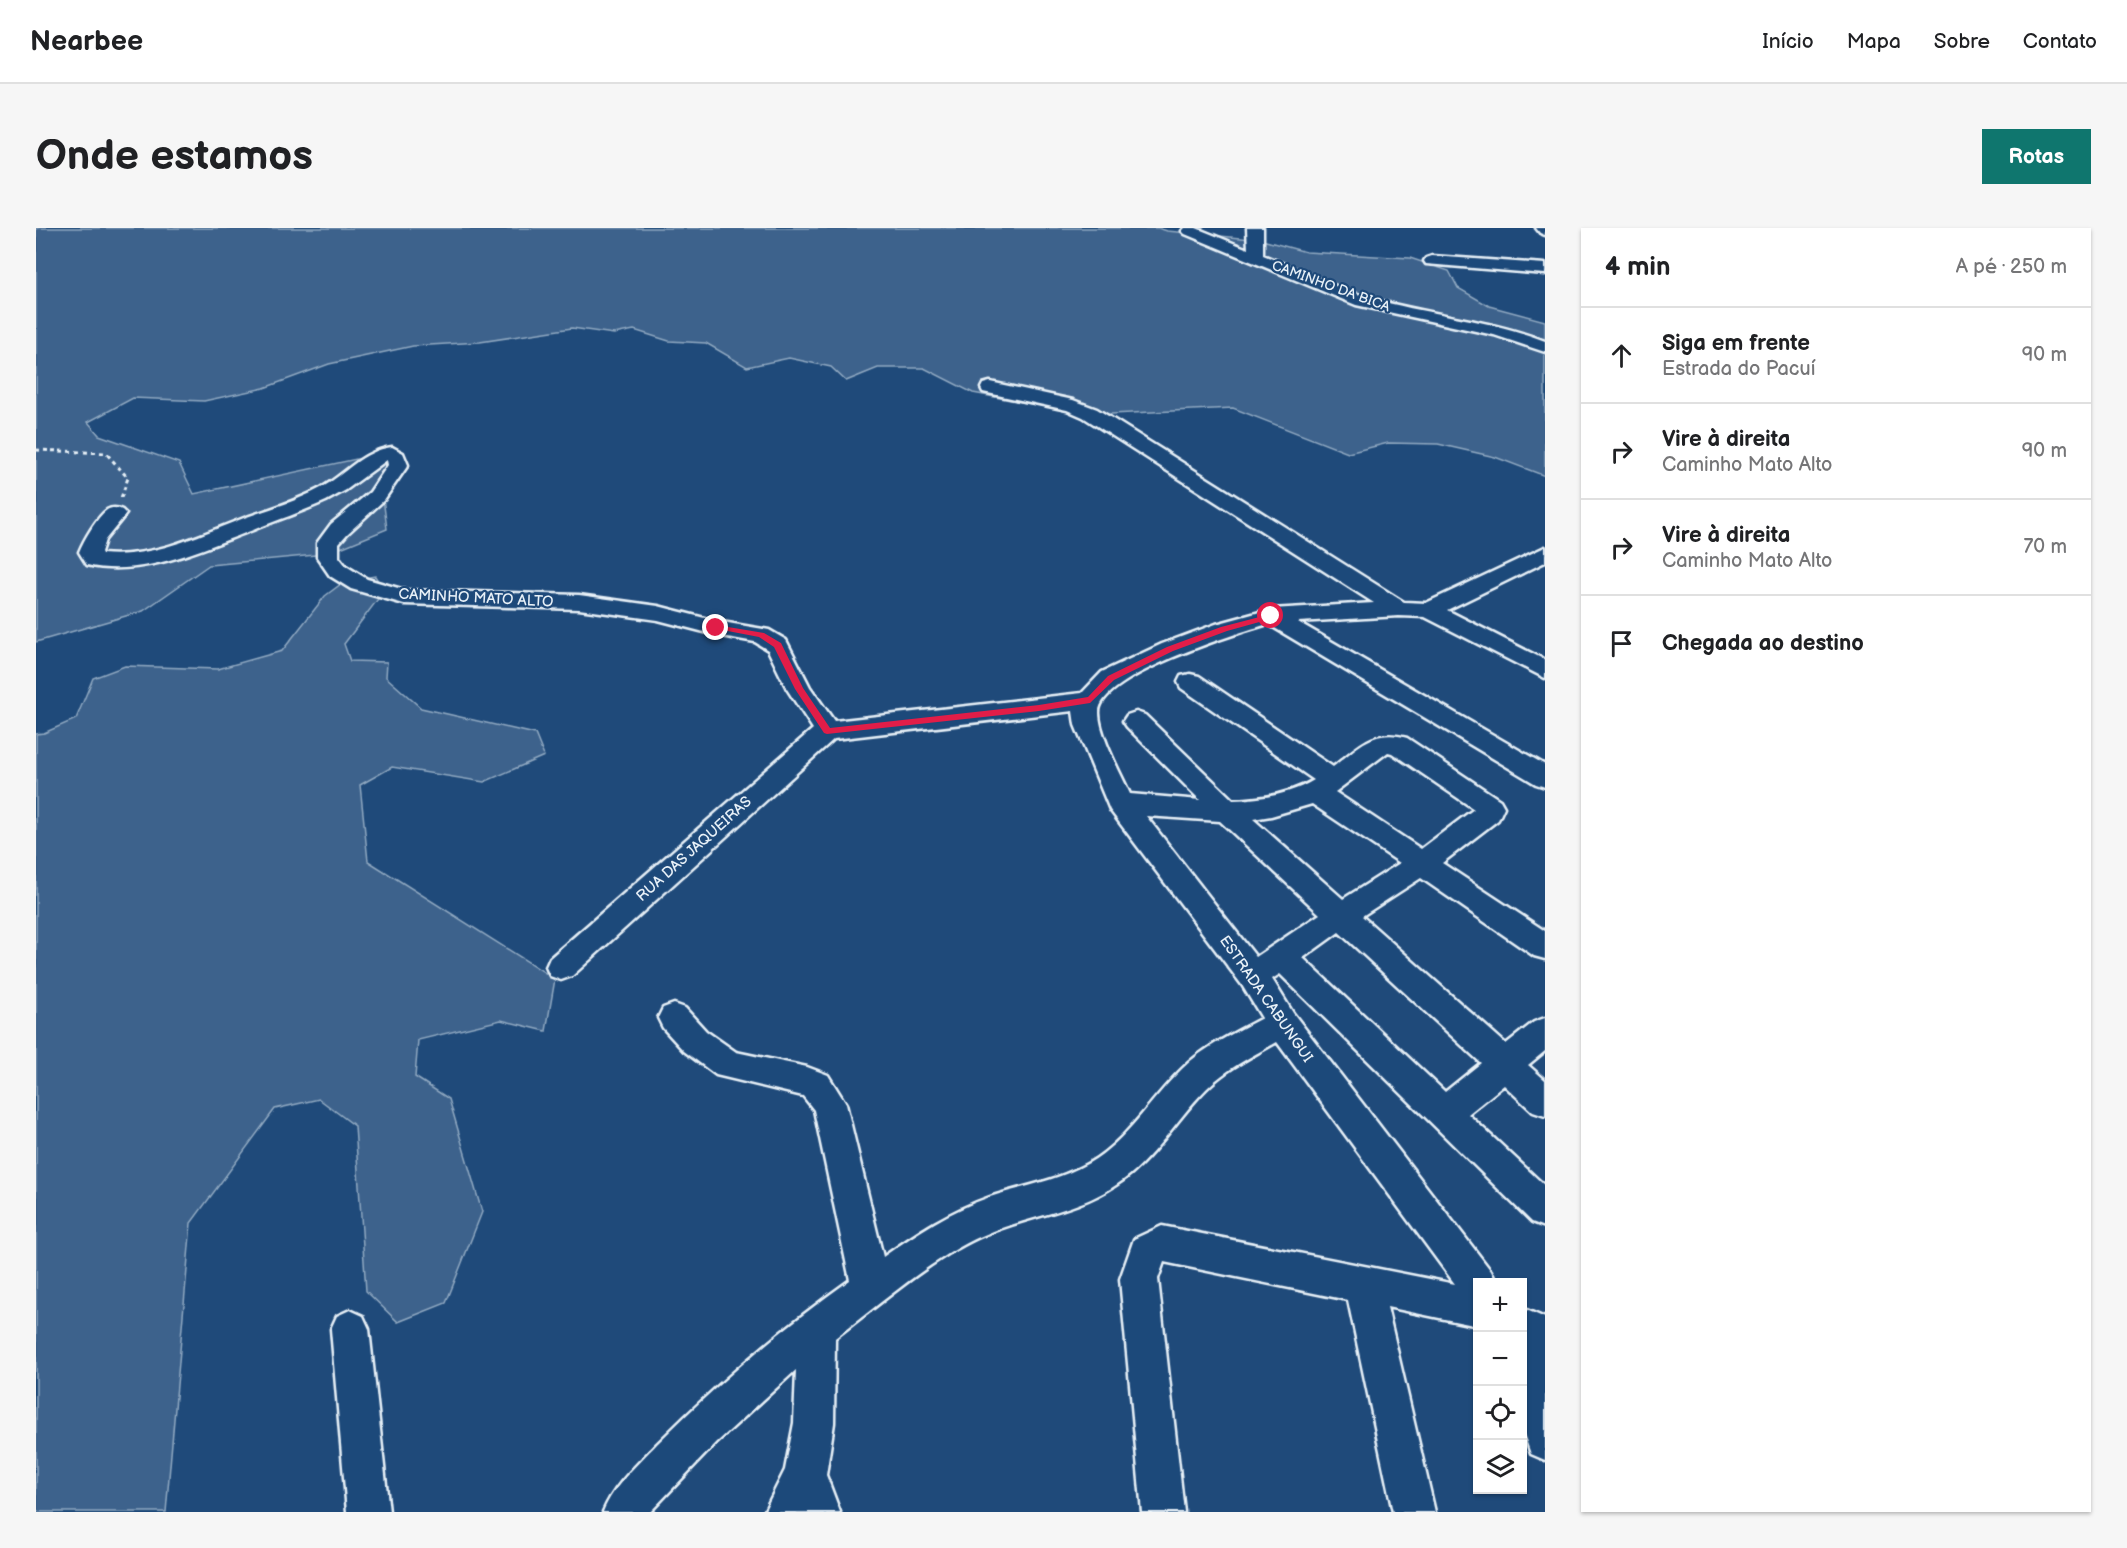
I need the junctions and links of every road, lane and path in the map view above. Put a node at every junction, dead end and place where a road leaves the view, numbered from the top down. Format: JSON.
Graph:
{"nodes":[{"id":1,"x":1255,"y":228,"type":"edge"},
{"id":2,"x":1190,"y":231,"type":"dead end"},
{"id":3,"x":1255,"y":258,"type":"junction"},
{"id":4,"x":1432,"y":261,"type":"dead end"},
{"id":5,"x":1545,"y":269,"type":"edge"},
{"id":6,"x":1545,"y":347,"type":"edge"},
{"id":7,"x":990,"y":388,"type":"dead end"},
{"id":8,"x":36,"y":450,"type":"edge"},
{"id":9,"x":115,"y":514,"type":"joint"},
{"id":10,"x":1545,"y":554,"type":"edge"},
{"id":11,"x":1399,"y":609,"type":"junction"},
{"id":12,"x":1430,"y":610,"type":"junction"},
{"id":13,"x":1271,"y":616,"type":"junction"},
{"id":14,"x":1545,"y":670,"type":"edge"},
{"id":15,"x":1190,"y":682,"type":"dead end"},
{"id":16,"x":1090,"y":700,"type":"junction"},
{"id":17,"x":1136,"y":721,"type":"dead end"},
{"id":18,"x":827,"y":731,"type":"junction"},
{"id":19,"x":1545,"y":777,"type":"edge"},
{"id":20,"x":1324,"y":786,"type":"junction"},
{"id":21,"x":1120,"y":803,"type":"junction"},
{"id":22,"x":1226,"y":810,"type":"junction"},
{"id":23,"x":1421,"y":864,"type":"junction"},
{"id":24,"x":1342,"y":914,"type":"junction"},
{"id":25,"x":1545,"y":947,"type":"edge"},
{"id":26,"x":1281,"y":956,"type":"junction"},
{"id":27,"x":561,"y":967,"type":"dead end"},
{"id":28,"x":1253,"y":976,"type":"junction"},
{"id":29,"x":674,"y":1018,"type":"dead end"},
{"id":30,"x":1282,"y":1023,"type":"junction"},
{"id":31,"x":1545,"y":1032,"type":"edge"},
{"id":32,"x":1505,"y":1065,"type":"junction"},
{"id":33,"x":1545,"y":1101,"type":"edge"},
{"id":34,"x":1444,"y":1113,"type":"junction"},
{"id":35,"x":1545,"y":1210,"type":"edge"},
{"id":36,"x":1473,"y":1278,"type":"edge"},
{"id":37,"x":1363,"y":1284,"type":"junction"},
{"id":38,"x":870,"y":1289,"type":"junction"},
{"id":39,"x":1473,"y":1306,"type":"edge"},
{"id":40,"x":816,"y":1328,"type":"junction"},
{"id":41,"x":350,"y":1329,"type":"dead end"},
{"id":42,"x":1527,"y":1330,"type":"edge"},
{"id":43,"x":1545,"y":1337,"type":"edge"},
{"id":44,"x":1527,"y":1365,"type":"edge"},
{"id":45,"x":1545,"y":1440,"type":"edge"},
{"id":46,"x":805,"y":1474,"type":"junction"},
{"id":47,"x":368,"y":1512,"type":"edge"},
{"id":48,"x":624,"y":1512,"type":"edge"},
{"id":49,"x":785,"y":1512,"type":"edge"},
{"id":50,"x":819,"y":1512,"type":"edge"},
{"id":51,"x":1163,"y":1512,"type":"edge"},
{"id":52,"x":1414,"y":1512,"type":"edge"}],
"edges":[{"from":1,"to":3,"type":"street"},
{"from":2,"to":3,"type":"street","name":"CAMINHO DA BICA"},
{"from":3,"to":6,"type":"street","name":"CAMINHO DA BICA"},
{"from":4,"to":5,"type":"street"},
{"from":7,"to":11,"type":"street"},
{"from":8,"to":9,"type":"path"},
{"from":9,"to":18,"type":"street","name":"CAMINHO MATO ALTO"},
{"from":10,"to":12,"type":"street"},
{"from":11,"to":12,"type":"street"},
{"from":11,"to":13,"type":"street"},
{"from":12,"to":14,"type":"street"},
{"from":13,"to":16,"type":"street"},
{"from":13,"to":19,"type":"street"},
{"from":15,"to":20,"type":"street"},
{"from":16,"to":18,"type":"street"},
{"from":16,"to":21,"type":"street","name":"ESTRADA CABUNGUI"},
{"from":17,"to":22,"type":"street"},
{"from":18,"to":27,"type":"street","name":"RUA DAS JAQUEIRAS"},
{"from":20,"to":22,"type":"street"},
{"from":20,"to":23,"type":"street"},
{"from":20,"to":23,"type":"street"},
{"from":21,"to":22,"type":"street"},
{"from":21,"to":28,"type":"street","name":"ESTRADA CABUNGUI"},
{"from":22,"to":24,"type":"street"},
{"from":23,"to":24,"type":"street"},
{"from":23,"to":25,"type":"street"},
{"from":24,"to":26,"type":"street"},
{"from":24,"to":32,"type":"street"},
{"from":26,"to":28,"type":"street"},
{"from":26,"to":34,"type":"street"},
{"from":28,"to":30,"type":"street","name":"ESTRADA CABUNGUI"},
{"from":29,"to":38,"type":"street"},
{"from":30,"to":36,"type":"street","name":"ESTRADA CABUNGUI"},
{"from":30,"to":38,"type":"street"},
{"from":31,"to":32,"type":"street"},
{"from":32,"to":33,"type":"street"},
{"from":32,"to":34,"type":"street"},
{"from":34,"to":35,"type":"street"},
{"from":37,"to":39,"type":"street"},
{"from":37,"to":51,"type":"street"},
{"from":37,"to":52,"type":"street"},
{"from":38,"to":40,"type":"street"},
{"from":40,"to":46,"type":"street"},
{"from":40,"to":48,"type":"street"},
{"from":41,"to":47,"type":"street"},
{"from":42,"to":43,"type":"street"},
{"from":44,"to":45,"type":"street"},
{"from":46,"to":49,"type":"street"},
{"from":46,"to":50,"type":"street"}]}
